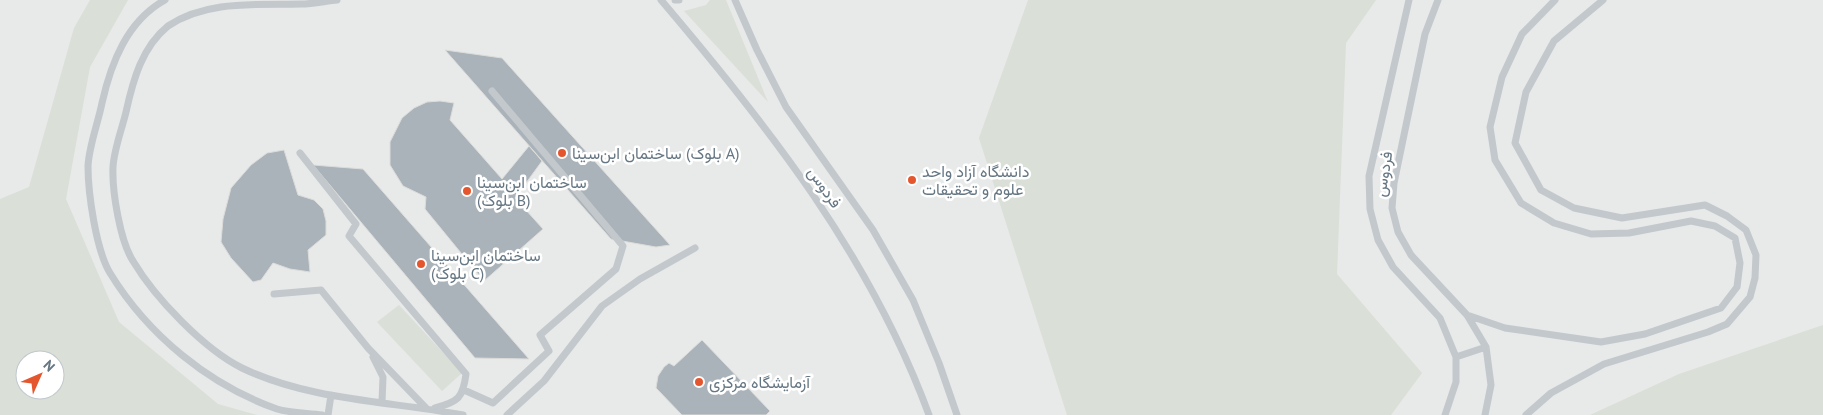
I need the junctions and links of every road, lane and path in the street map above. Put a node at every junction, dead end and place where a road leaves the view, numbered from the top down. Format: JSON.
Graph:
{"nodes":[{"id":1,"x":165,"y":0,"type":"edge"},
{"id":2,"x":338,"y":0,"type":"edge"},
{"id":3,"x":661,"y":0,"type":"edge"},
{"id":4,"x":675,"y":0,"type":"edge"},
{"id":5,"x":679,"y":0,"type":"edge"},
{"id":6,"x":735,"y":0,"type":"edge"},
{"id":7,"x":1409,"y":0,"type":"edge"},
{"id":8,"x":1438,"y":0,"type":"edge"},
{"id":9,"x":1555,"y":0,"type":"edge"},
{"id":10,"x":1604,"y":0,"type":"edge"},
{"id":11,"x":492,"y":91,"type":"dead end"},
{"id":12,"x":300,"y":153,"type":"dead end"},
{"id":13,"x":696,"y":248,"type":"dead end"},
{"id":14,"x":274,"y":294,"type":"dead end"},
{"id":15,"x":1467,"y":316,"type":"junction"},
{"id":16,"x":1486,"y":347,"type":"junction"},
{"id":17,"x":368,"y":348,"type":"junction"},
{"id":18,"x":550,"y":351,"type":"junction"},
{"id":19,"x":564,"y":355,"type":"junction"},
{"id":20,"x":1456,"y":357,"type":"junction"},
{"id":21,"x":464,"y":390,"type":"junction"},
{"id":22,"x":331,"y":395,"type":"junction"},
{"id":23,"x":382,"y":402,"type":"junction"},
{"id":24,"x":429,"y":408,"type":"junction"},
{"id":25,"x":322,"y":415,"type":"edge"},
{"id":26,"x":328,"y":415,"type":"edge"},
{"id":27,"x":463,"y":415,"type":"edge"},
{"id":28,"x":507,"y":415,"type":"edge"},
{"id":29,"x":929,"y":415,"type":"edge"},
{"id":30,"x":957,"y":415,"type":"edge"},
{"id":31,"x":1445,"y":415,"type":"edge"},
{"id":32,"x":1485,"y":415,"type":"edge"},
{"id":33,"x":1526,"y":415,"type":"edge"}],
"edges":[{"from":1,"to":25,"type":"lane"},
{"from":2,"to":22,"type":"lane"},
{"from":3,"to":29,"type":"lane","name":"فردوس"},
{"from":4,"to":5,"type":"lane"},
{"from":6,"to":30,"type":"lane","name":"فردوس"},
{"from":7,"to":20,"type":"lane","name":"فردوس"},
{"from":8,"to":15,"type":"lane","name":"فردوس"},
{"from":9,"to":15,"type":"lane"},
{"from":10,"to":33,"type":"lane"},
{"from":11,"to":18,"type":"lane"},
{"from":12,"to":21,"type":"lane"},
{"from":13,"to":19,"type":"lane"},
{"from":14,"to":17,"type":"lane"},
{"from":15,"to":16,"type":"lane","name":"فردوس"},
{"from":16,"to":20,"type":"lane"},
{"from":16,"to":32,"type":"lane","name":"فردوس"},
{"from":17,"to":23,"type":"lane"},
{"from":17,"to":24,"type":"lane"},
{"from":18,"to":19,"type":"lane"},
{"from":18,"to":21,"type":"lane"},
{"from":19,"to":28,"type":"lane"},
{"from":20,"to":31,"type":"lane","name":"فردوس"},
{"from":21,"to":24,"type":"lane"},
{"from":22,"to":23,"type":"lane"},
{"from":22,"to":26,"type":"lane"},
{"from":23,"to":24,"type":"lane"},
{"from":24,"to":27,"type":"lane"}]}
